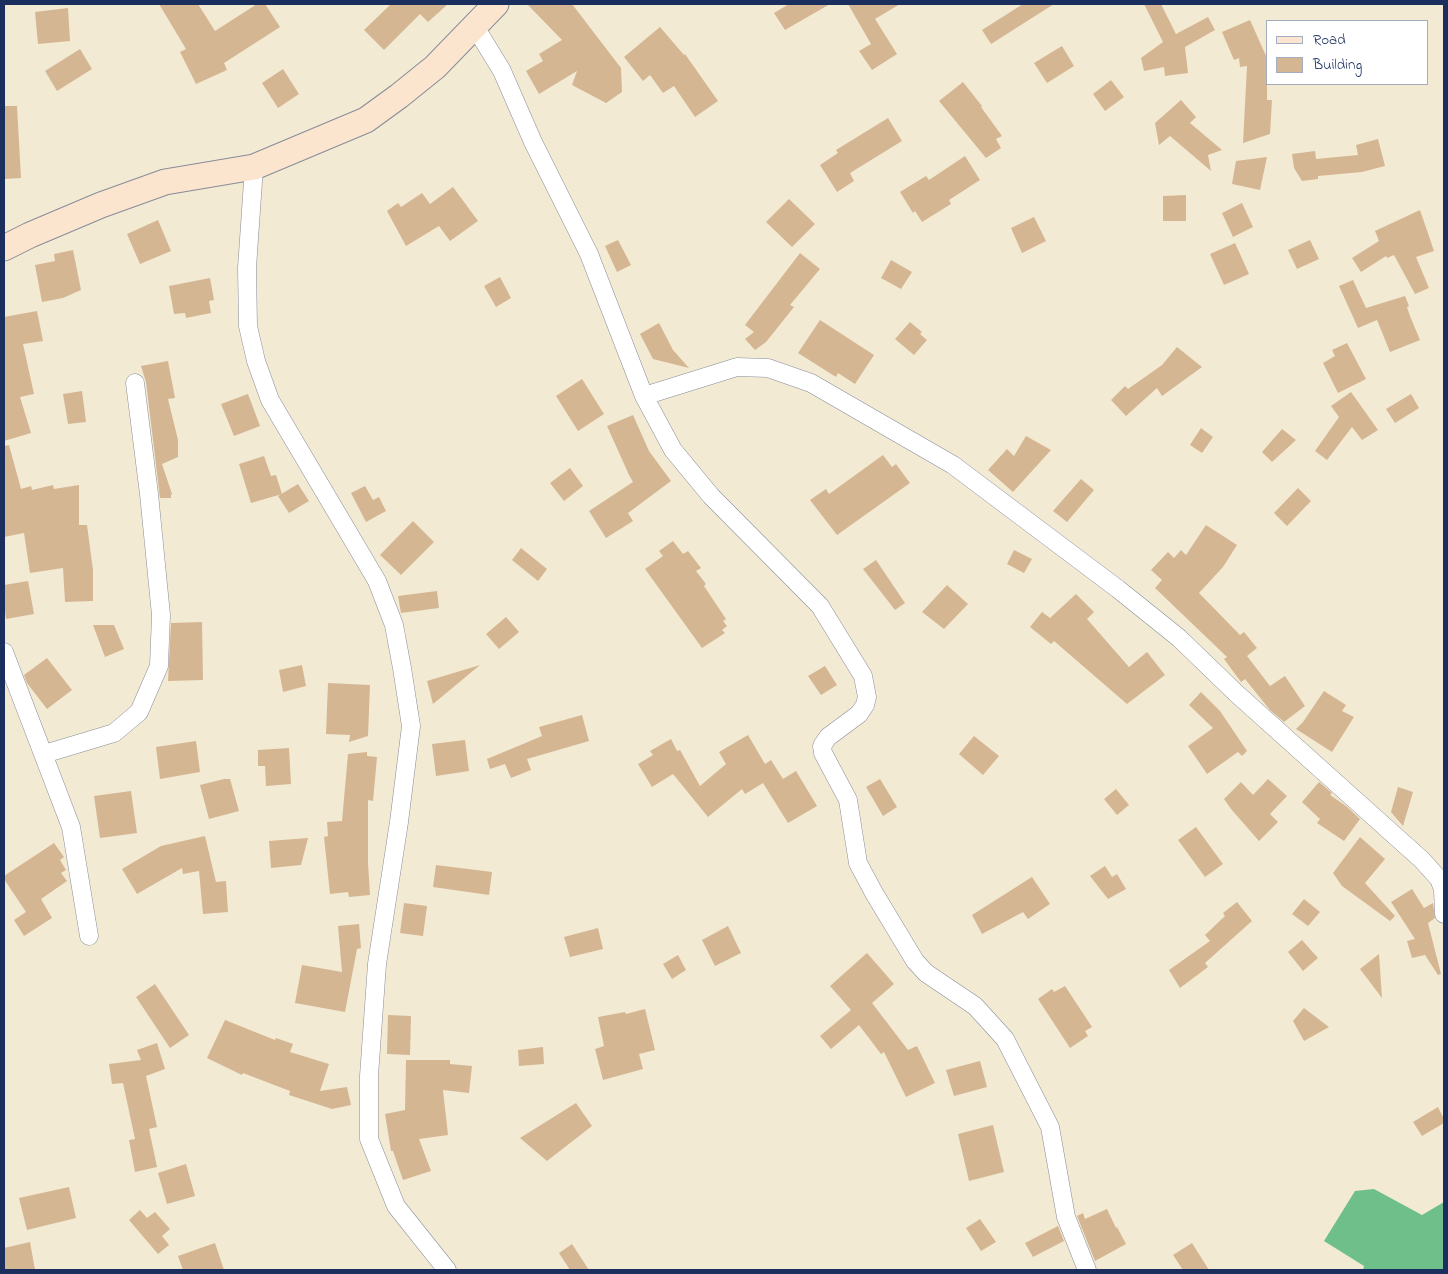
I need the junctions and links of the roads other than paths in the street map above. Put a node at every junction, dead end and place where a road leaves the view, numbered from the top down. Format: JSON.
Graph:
{"nodes":[{"id":1,"x":494,"y":4,"type":"edge"},
{"id":2,"x":474,"y":25,"type":"junction"},
{"id":3,"x":254,"y":167,"type":"junction"},
{"id":4,"x":4,"y":248,"type":"edge"},
{"id":5,"x":135,"y":383,"type":"dead end"},
{"id":6,"x":644,"y":396,"type":"junction"},
{"id":7,"x":4,"y":652,"type":"edge"},
{"id":8,"x":44,"y":754,"type":"junction"},
{"id":9,"x":1444,"y":914,"type":"edge"},
{"id":10,"x":89,"y":936,"type":"dead end"},
{"id":11,"x":447,"y":1270,"type":"edge"},
{"id":12,"x":1087,"y":1270,"type":"edge"}],
"edges":[{"from":1,"to":2,"type":"street"},
{"from":2,"to":3,"type":"street"},
{"from":2,"to":6,"type":"street"},
{"from":3,"to":4,"type":"street"},
{"from":3,"to":11,"type":"street"},
{"from":5,"to":8,"type":"street"},
{"from":6,"to":9,"type":"street"},
{"from":6,"to":12,"type":"street"},
{"from":7,"to":8,"type":"street"},
{"from":8,"to":10,"type":"street"}]}
